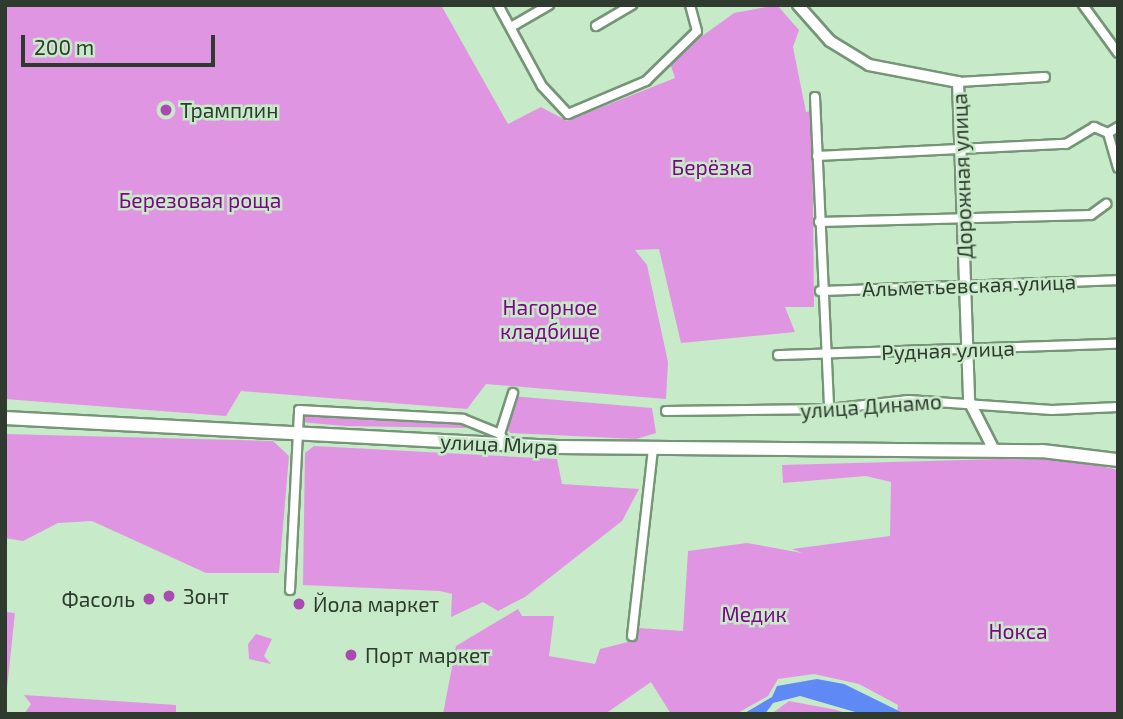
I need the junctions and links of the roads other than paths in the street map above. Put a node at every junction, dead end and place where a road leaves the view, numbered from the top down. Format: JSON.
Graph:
{"nodes":[{"id":1,"x":498,"y":5,"type":"edge"},
{"id":2,"x":549,"y":5,"type":"edge"},
{"id":3,"x":632,"y":5,"type":"edge"},
{"id":4,"x":690,"y":5,"type":"edge"},
{"id":5,"x":798,"y":5,"type":"edge"},
{"id":6,"x":1083,"y":5,"type":"edge"},
{"id":7,"x":596,"y":26,"type":"dead end"},
{"id":8,"x":511,"y":27,"type":"junction"},
{"id":9,"x":1118,"y":53,"type":"edge"},
{"id":10,"x":1045,"y":77,"type":"dead end"},
{"id":11,"x":958,"y":82,"type":"junction"},
{"id":12,"x":815,"y":97,"type":"dead end"},
{"id":13,"x":1118,"y":127,"type":"edge"},
{"id":14,"x":1108,"y":132,"type":"junction"},
{"id":15,"x":962,"y":151,"type":"junction"},
{"id":16,"x":817,"y":156,"type":"junction"},
{"id":17,"x":1118,"y":168,"type":"edge"},
{"id":18,"x":1106,"y":204,"type":"dead end"},
{"id":19,"x":965,"y":218,"type":"junction"},
{"id":20,"x":819,"y":222,"type":"junction"},
{"id":21,"x":1118,"y":280,"type":"edge"},
{"id":22,"x":966,"y":284,"type":"junction"},
{"id":23,"x":820,"y":291,"type":"junction"},
{"id":24,"x":1118,"y":344,"type":"edge"},
{"id":25,"x":966,"y":350,"type":"junction"},
{"id":26,"x":778,"y":355,"type":"dead end"},
{"id":27,"x":828,"y":355,"type":"junction"},
{"id":28,"x":513,"y":393,"type":"dead end"},
{"id":29,"x":970,"y":401,"type":"junction"},
{"id":30,"x":1118,"y":407,"type":"edge"},
{"id":31,"x":829,"y":410,"type":"junction"},
{"id":32,"x":666,"y":411,"type":"dead end"},
{"id":33,"x":5,"y":418,"type":"edge"},
{"id":34,"x":298,"y":433,"type":"junction"},
{"id":35,"x":503,"y":439,"type":"junction"},
{"id":36,"x":653,"y":450,"type":"junction"},
{"id":37,"x":994,"y":450,"type":"junction"},
{"id":38,"x":1118,"y":460,"type":"edge"},
{"id":39,"x":290,"y":590,"type":"dead end"},
{"id":40,"x":632,"y":636,"type":"dead end"}],
"edges":[{"from":1,"to":8,"type":"street"},
{"from":2,"to":8,"type":"street"},
{"from":3,"to":7,"type":"street"},
{"from":4,"to":8,"type":"street"},
{"from":5,"to":11,"type":"street","name":"Дорожная улица"},
{"from":6,"to":9,"type":"street"},
{"from":10,"to":11,"type":"street"},
{"from":11,"to":15,"type":"street","name":"Дорожная улица"},
{"from":12,"to":16,"type":"street"},
{"from":13,"to":14,"type":"street"},
{"from":14,"to":15,"type":"street"},
{"from":14,"to":17,"type":"street"},
{"from":15,"to":16,"type":"street"},
{"from":15,"to":19,"type":"street","name":"Дорожная улица"},
{"from":16,"to":20,"type":"street"},
{"from":18,"to":19,"type":"street"},
{"from":19,"to":20,"type":"street"},
{"from":19,"to":22,"type":"street","name":"Дорожная улица"},
{"from":20,"to":23,"type":"street"},
{"from":21,"to":22,"type":"street","name":"Альметьевская улица"},
{"from":22,"to":23,"type":"street","name":"Альметьевская улица"},
{"from":22,"to":25,"type":"street","name":"Дорожная улица"},
{"from":23,"to":27,"type":"street"},
{"from":24,"to":25,"type":"street","name":"Рудная улица"},
{"from":25,"to":27,"type":"street","name":"Рудная улица"},
{"from":25,"to":29,"type":"street","name":"Дорожная улица"},
{"from":26,"to":27,"type":"street","name":"Рудная улица"},
{"from":27,"to":31,"type":"street"},
{"from":28,"to":35,"type":"street"},
{"from":29,"to":30,"type":"street","name":"улица Динамо"},
{"from":29,"to":31,"type":"street","name":"улица Динамо"},
{"from":29,"to":37,"type":"street","name":"Дорожная улица"},
{"from":31,"to":32,"type":"street","name":"улица Динамо"},
{"from":33,"to":34,"type":"main road","name":"улица Мира"},
{"from":34,"to":35,"type":"main road","name":"улица Мира"},
{"from":34,"to":35,"type":"street"},
{"from":34,"to":39,"type":"street"},
{"from":35,"to":36,"type":"main road","name":"улица Мира"},
{"from":36,"to":37,"type":"main road","name":"улица Мира"},
{"from":36,"to":40,"type":"street"},
{"from":37,"to":38,"type":"main road","name":"улица Мира"}]}
